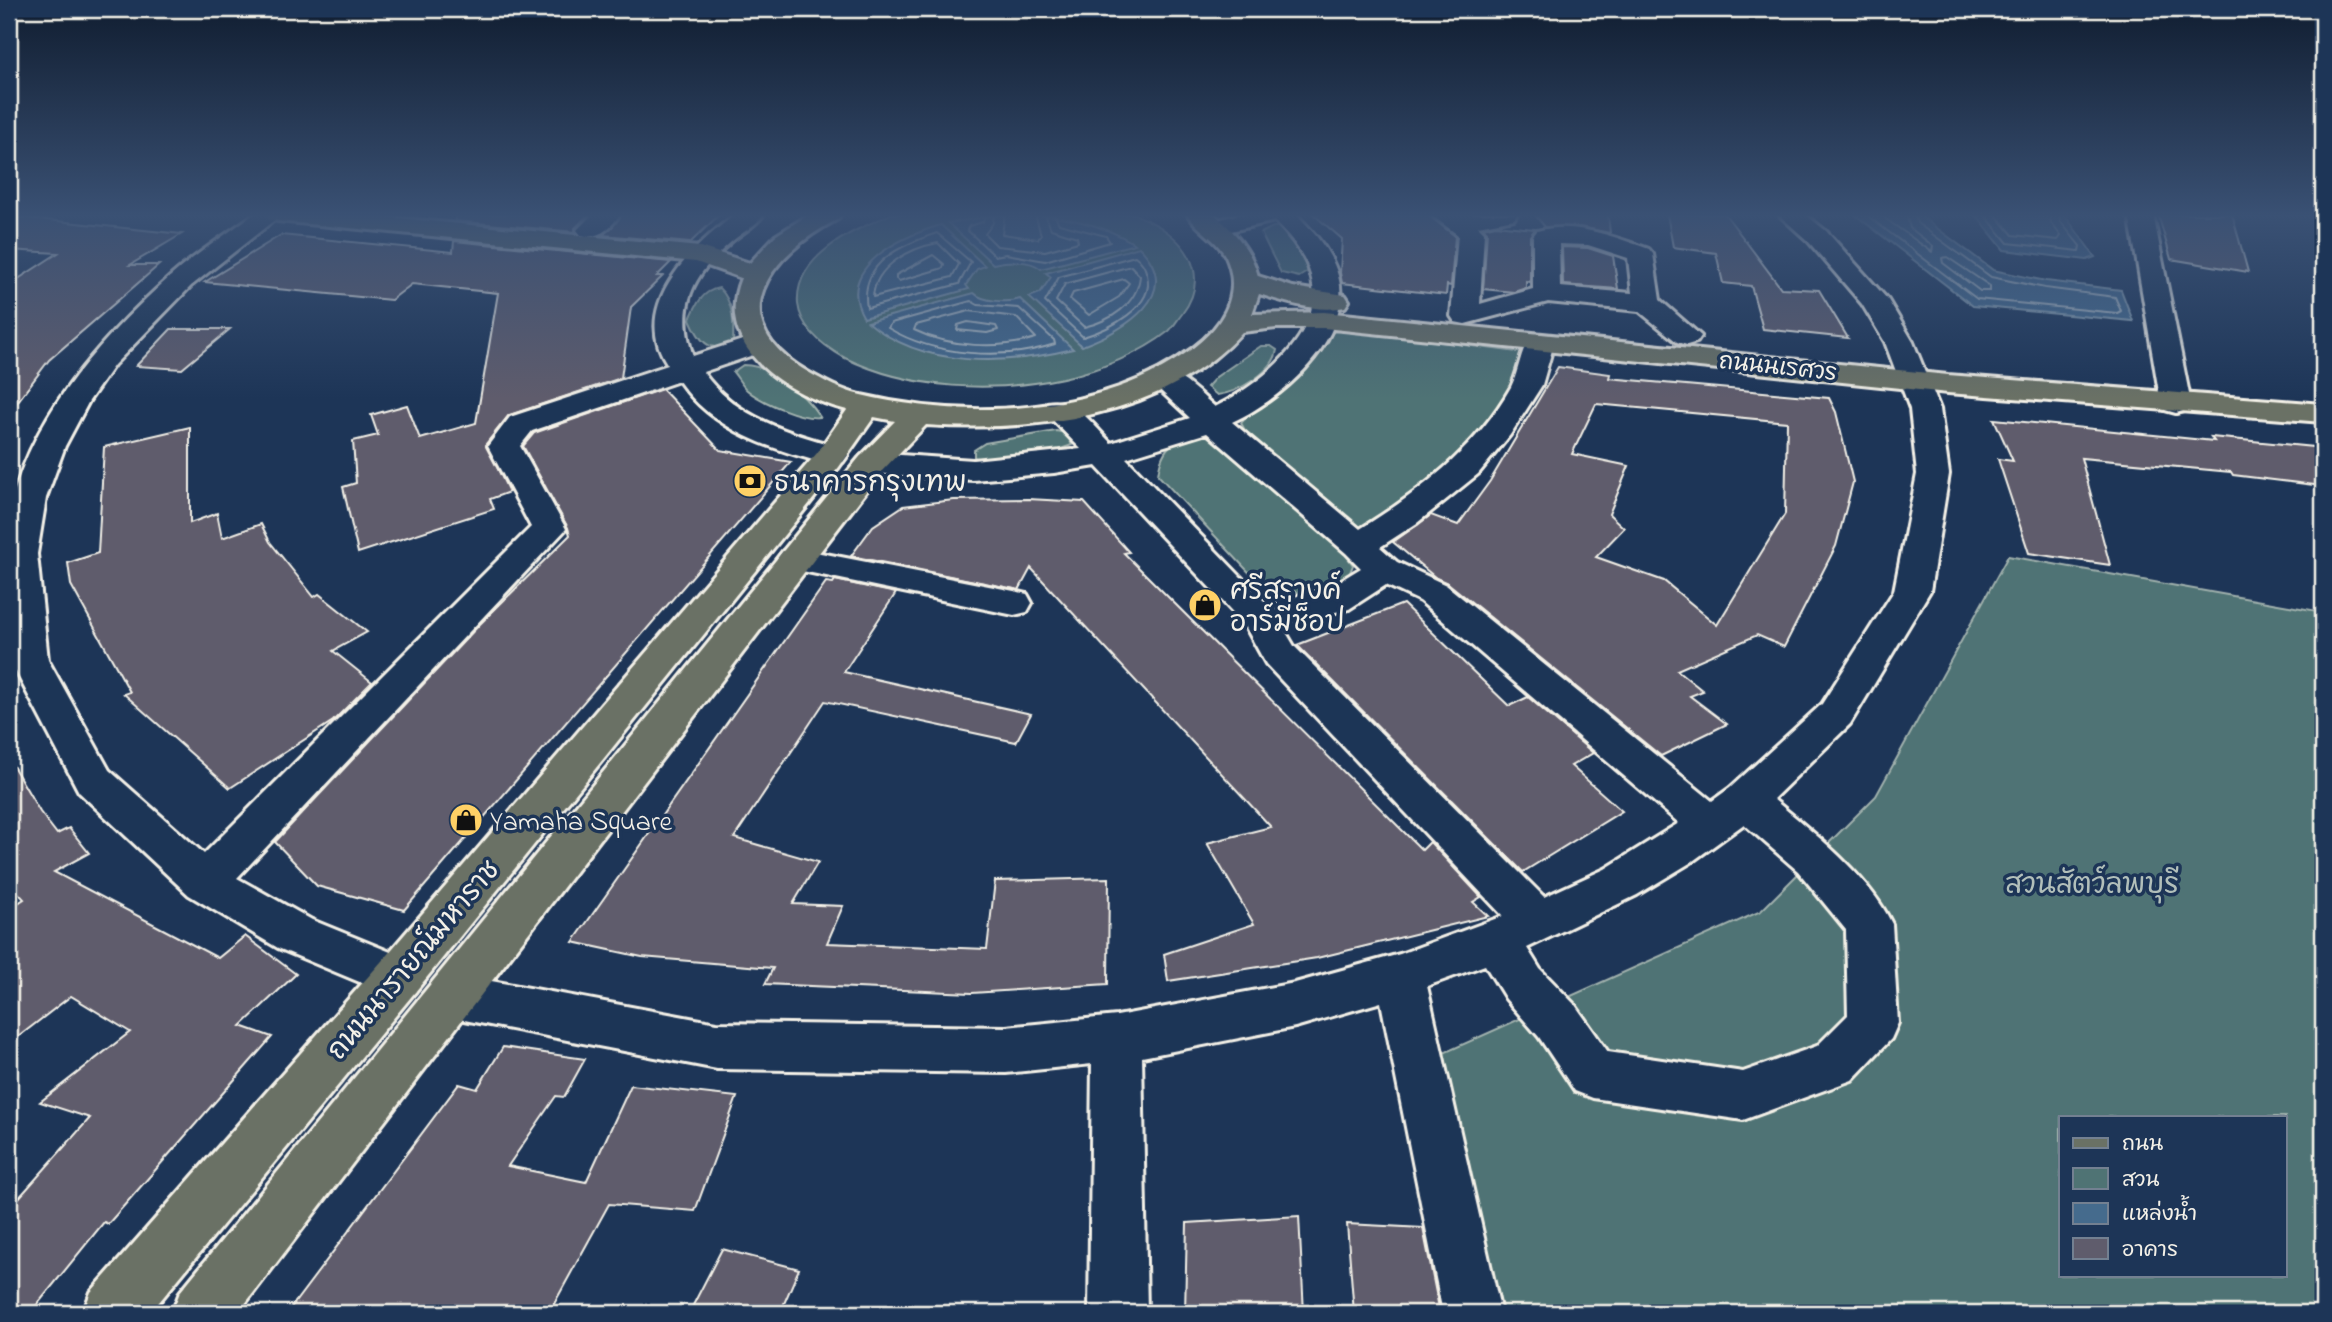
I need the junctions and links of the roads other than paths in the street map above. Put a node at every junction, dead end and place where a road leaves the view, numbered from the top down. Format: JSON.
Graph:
{"nodes":[{"id":1,"x":188,"y":276,"type":"edge"},
{"id":2,"x":689,"y":276,"type":"edge"},
{"id":3,"x":754,"y":276,"type":"edge"},
{"id":4,"x":1247,"y":276,"type":"edge"},
{"id":5,"x":1325,"y":276,"type":"edge"},
{"id":6,"x":1468,"y":276,"type":"edge"},
{"id":7,"x":1547,"y":276,"type":"edge"},
{"id":8,"x":1643,"y":276,"type":"edge"},
{"id":9,"x":1852,"y":276,"type":"edge"},
{"id":10,"x":2152,"y":276,"type":"edge"},
{"id":11,"x":1249,"y":282,"type":"junction"},
{"id":12,"x":1547,"y":294,"type":"junction"},
{"id":13,"x":1647,"y":303,"type":"junction"},
{"id":14,"x":1326,"y":310,"type":"junction"},
{"id":15,"x":1465,"y":316,"type":"junction"},
{"id":16,"x":1234,"y":325,"type":"junction"},
{"id":17,"x":1687,"y":336,"type":"junction"},
{"id":18,"x":1539,"y":343,"type":"junction"},
{"id":19,"x":758,"y":344,"type":"junction"},
{"id":20,"x":1910,"y":368,"type":"junction"},
{"id":21,"x":683,"y":370,"type":"junction"},
{"id":22,"x":1163,"y":379,"type":"junction"},
{"id":23,"x":2173,"y":393,"type":"junction"},
{"id":24,"x":2323,"y":400,"type":"edge"},
{"id":25,"x":864,"y":405,"type":"junction"},
{"id":26,"x":1058,"y":410,"type":"junction"},
{"id":27,"x":2323,"y":413,"type":"edge"},
{"id":28,"x":918,"y":415,"type":"junction"},
{"id":29,"x":1213,"y":421,"type":"junction"},
{"id":30,"x":1104,"y":456,"type":"junction"},
{"id":31,"x":852,"y":459,"type":"junction"},
{"id":32,"x":1371,"y":558,"type":"junction"},
{"id":33,"x":795,"y":559,"type":"junction"},
{"id":34,"x":1014,"y":603,"type":"dead end"},
{"id":35,"x":1258,"y":617,"type":"junction"},
{"id":36,"x":1728,"y":812,"type":"junction"},
{"id":37,"x":205,"y":882,"type":"junction"},
{"id":38,"x":1539,"y":922,"type":"junction"},
{"id":39,"x":1496,"y":941,"type":"junction"},
{"id":40,"x":1400,"y":975,"type":"junction"},
{"id":41,"x":398,"y":977,"type":"junction"},
{"id":42,"x":454,"y":996,"type":"junction"},
{"id":43,"x":1117,"y":1039,"type":"junction"},
{"id":44,"x":112,"y":1313,"type":"edge"},
{"id":45,"x":201,"y":1313,"type":"edge"},
{"id":46,"x":1118,"y":1313,"type":"edge"},
{"id":47,"x":1472,"y":1313,"type":"edge"}],
"edges":[{"from":1,"to":37,"type":"street"},
{"from":2,"to":21,"type":"street"},
{"from":3,"to":19,"type":"main road"},
{"from":4,"to":11,"type":"main road"},
{"from":5,"to":14,"type":"street"},
{"from":6,"to":15,"type":"street"},
{"from":7,"to":12,"type":"street"},
{"from":8,"to":13,"type":"street"},
{"from":9,"to":20,"type":"street"},
{"from":10,"to":23,"type":"street"},
{"from":11,"to":14,"type":"main road","name":"ถนนนเรศวร"},
{"from":11,"to":16,"type":"main road"},
{"from":12,"to":13,"type":"street"},
{"from":12,"to":15,"type":"street"},
{"from":13,"to":17,"type":"street"},
{"from":14,"to":15,"type":"main road","name":"ถนนนเรศวร"},
{"from":14,"to":16,"type":"main road","name":"ถนนนเรศวร"},
{"from":14,"to":18,"type":"main road","name":"ถนนนเรศวร"},
{"from":14,"to":29,"type":"street"},
{"from":15,"to":17,"type":"main road","name":"ถนนนเรศวร"},
{"from":16,"to":22,"type":"main road"},
{"from":17,"to":20,"type":"main road","name":"ถนนนเรศวร"},
{"from":18,"to":20,"type":"main road","name":"ถนนนเรศวร"},
{"from":18,"to":32,"type":"street"},
{"from":19,"to":21,"type":"street"},
{"from":19,"to":25,"type":"main road"},
{"from":20,"to":23,"type":"main road","name":"ถนนนเรศวร"},
{"from":20,"to":36,"type":"street"},
{"from":21,"to":31,"type":"street"},
{"from":21,"to":37,"type":"street"},
{"from":22,"to":26,"type":"main road"},
{"from":22,"to":29,"type":"street"},
{"from":23,"to":24,"type":"main road","name":"ถนนนเรศวร"},
{"from":23,"to":27,"type":"main road","name":"ถนนนเรศวร"},
{"from":25,"to":28,"type":"main road"},
{"from":25,"to":31,"type":"main road","name":"ถนนนารายณ์มหาราช"},
{"from":26,"to":28,"type":"main road"},
{"from":26,"to":30,"type":"street"},
{"from":28,"to":31,"type":"main road","name":"ถนนนารายณ์มหาราช"},
{"from":29,"to":30,"type":"street"},
{"from":29,"to":32,"type":"street"},
{"from":30,"to":31,"type":"street"},
{"from":30,"to":35,"type":"street"},
{"from":31,"to":33,"type":"main road","name":"ถนนนารายณ์มหาราช"},
{"from":31,"to":41,"type":"main road","name":"ถนนนารายณ์มหาราช"},
{"from":32,"to":35,"type":"street"},
{"from":32,"to":36,"type":"street"},
{"from":33,"to":34,"type":"street"},
{"from":33,"to":42,"type":"main road","name":"ถนนนารายณ์มหาราช"},
{"from":35,"to":38,"type":"street"},
{"from":36,"to":38,"type":"street"},
{"from":36,"to":39,"type":"street"},
{"from":37,"to":41,"type":"street"},
{"from":38,"to":39,"type":"street"},
{"from":39,"to":40,"type":"street"},
{"from":40,"to":43,"type":"street"},
{"from":40,"to":47,"type":"street"},
{"from":41,"to":42,"type":"main road"},
{"from":41,"to":44,"type":"main road","name":"ถนนนารายณ์มหาราช"},
{"from":42,"to":43,"type":"street"},
{"from":42,"to":45,"type":"main road","name":"ถนนนารายณ์มหาราช"},
{"from":43,"to":46,"type":"street"}]}
